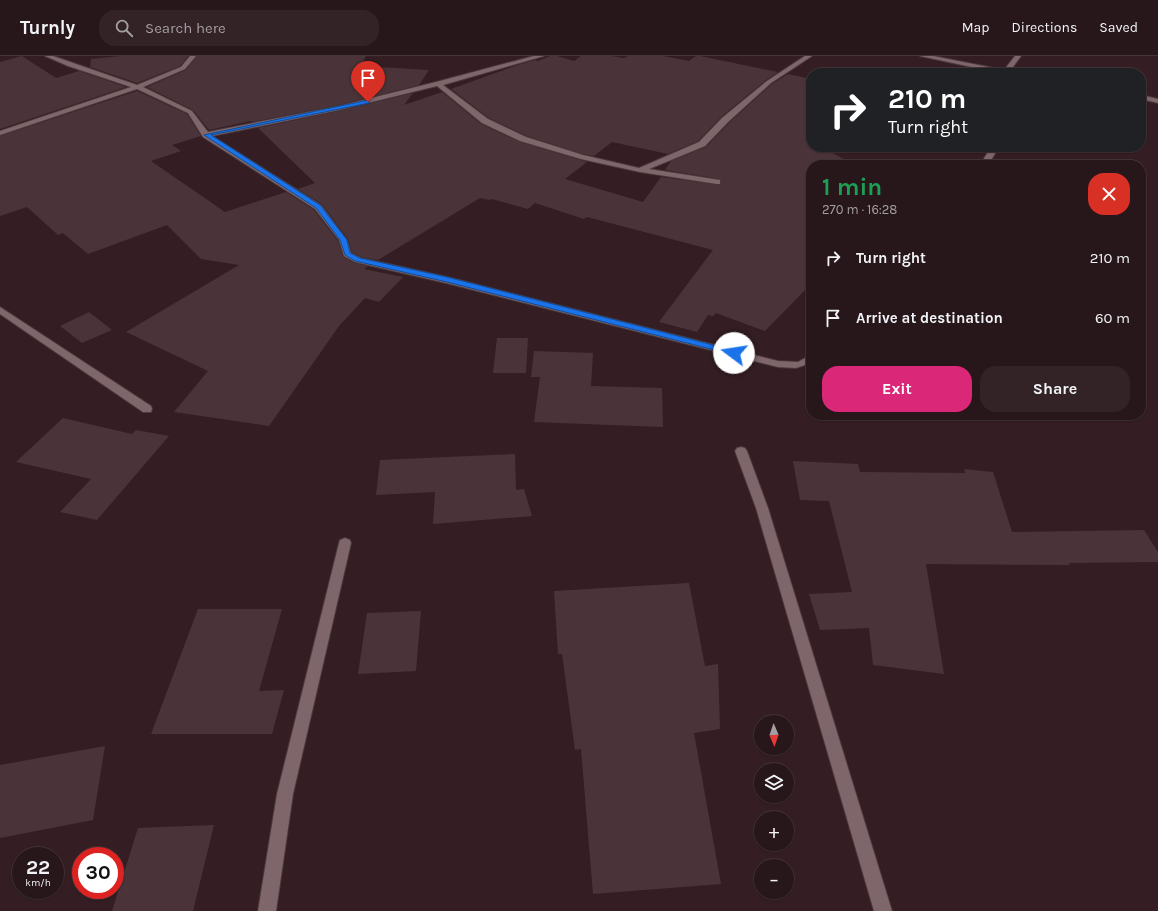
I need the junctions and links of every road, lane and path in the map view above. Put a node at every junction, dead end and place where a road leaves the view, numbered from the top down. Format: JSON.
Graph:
{"nodes":[{"id":1,"x":48,"y":56,"type":"edge"},
{"id":2,"x":193,"y":56,"type":"edge"},
{"id":3,"x":541,"y":56,"type":"edge"},
{"id":4,"x":809,"y":56,"type":"edge"},
{"id":5,"x":923,"y":56,"type":"edge"},
{"id":6,"x":1018,"y":56,"type":"edge"},
{"id":7,"x":983,"y":68,"type":"edge"},
{"id":8,"x":1011,"y":68,"type":"edge"},
{"id":9,"x":438,"y":84,"type":"junction"},
{"id":10,"x":137,"y":87,"type":"junction"},
{"id":11,"x":1146,"y":99,"type":"edge"},
{"id":12,"x":1158,"y":101,"type":"edge"},
{"id":13,"x":0,"y":133,"type":"edge"},
{"id":14,"x":206,"y":135,"type":"junction"},
{"id":15,"x":640,"y":170,"type":"junction"},
{"id":16,"x":717,"y":182,"type":"dead end"},
{"id":17,"x":0,"y":310,"type":"edge"},
{"id":18,"x":806,"y":363,"type":"edge"},
{"id":19,"x":147,"y":410,"type":"dead end"},
{"id":20,"x":740,"y":451,"type":"dead end"},
{"id":21,"x":345,"y":543,"type":"dead end"},
{"id":22,"x":267,"y":911,"type":"edge"},
{"id":23,"x":883,"y":911,"type":"edge"}],
"edges":[{"from":1,"to":10,"type":"street"},
{"from":2,"to":10,"type":"street"},
{"from":3,"to":9,"type":"street"},
{"from":4,"to":15,"type":"street"},
{"from":5,"to":7,"type":"street"},
{"from":6,"to":8,"type":"street"},
{"from":9,"to":14,"type":"street"},
{"from":9,"to":15,"type":"street"},
{"from":10,"to":13,"type":"street"},
{"from":10,"to":14,"type":"street"},
{"from":11,"to":12,"type":"street"},
{"from":14,"to":18,"type":"street"},
{"from":15,"to":16,"type":"street"},
{"from":17,"to":19,"type":"street"},
{"from":20,"to":23,"type":"street"},
{"from":21,"to":22,"type":"street"}]}
